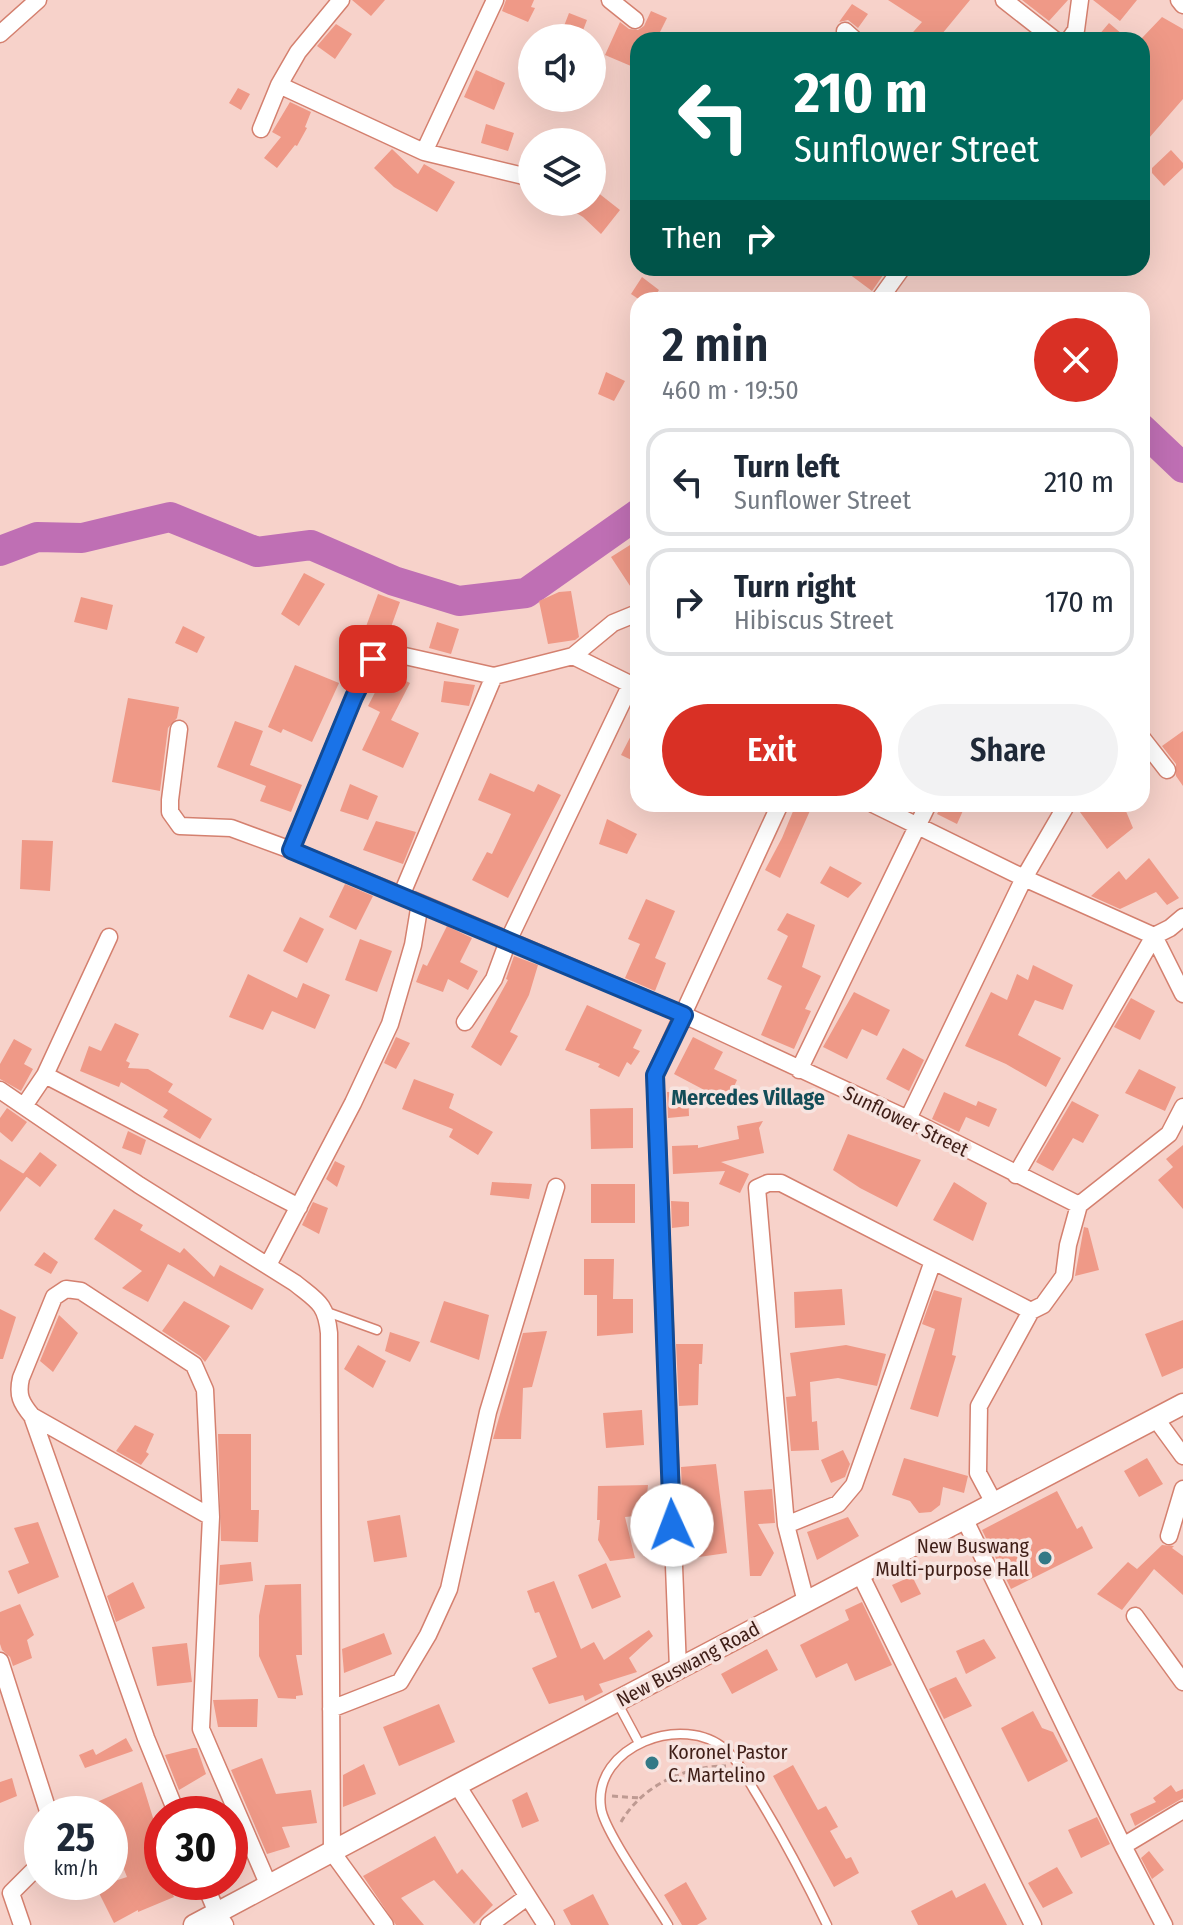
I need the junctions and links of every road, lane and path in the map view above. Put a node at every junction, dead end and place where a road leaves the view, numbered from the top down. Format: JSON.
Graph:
{"nodes":[{"id":1,"x":38,"y":0,"type":"edge"},
{"id":2,"x":341,"y":0,"type":"edge"},
{"id":3,"x":495,"y":0,"type":"edge"},
{"id":4,"x":610,"y":0,"type":"edge"},
{"id":5,"x":1004,"y":0,"type":"edge"},
{"id":6,"x":1080,"y":0,"type":"edge"},
{"id":7,"x":1179,"y":0,"type":"edge"},
{"id":8,"x":1183,"y":5,"type":"edge"},
{"id":9,"x":635,"y":20,"type":"dead end"},
{"id":10,"x":1,"y":32,"type":"edge"},
{"id":11,"x":1045,"y":32,"type":"edge"},
{"id":12,"x":1075,"y":32,"type":"edge"},
{"id":13,"x":279,"y":85,"type":"junction"},
{"id":14,"x":261,"y":129,"type":"dead end"},
{"id":15,"x":424,"y":152,"type":"junction"},
{"id":16,"x":518,"y":175,"type":"edge"},
{"id":17,"x":630,"y":616,"type":"edge"},
{"id":18,"x":573,"y":656,"type":"junction"},
{"id":19,"x":494,"y":676,"type":"junction"},
{"id":20,"x":630,"y":684,"type":"edge"},
{"id":21,"x":630,"y":694,"type":"edge"},
{"id":22,"x":179,"y":729,"type":"dead end"},
{"id":23,"x":1150,"y":748,"type":"edge"},
{"id":24,"x":1167,"y":770,"type":"dead end"},
{"id":25,"x":776,"y":812,"type":"edge"},
{"id":26,"x":889,"y":812,"type":"edge"},
{"id":27,"x":924,"y":812,"type":"edge"},
{"id":28,"x":1062,"y":812,"type":"edge"},
{"id":29,"x":918,"y":826,"type":"junction"},
{"id":30,"x":291,"y":850,"type":"junction"},
{"id":31,"x":1024,"y":878,"type":"junction"},
{"id":32,"x":401,"y":896,"type":"junction"},
{"id":33,"x":420,"y":903,"type":"junction"},
{"id":34,"x":1183,"y":917,"type":"edge"},
{"id":35,"x":1154,"y":936,"type":"junction"},
{"id":36,"x":109,"y":937,"type":"dead end"},
{"id":37,"x":508,"y":941,"type":"junction"},
{"id":38,"x":1183,"y":994,"type":"edge"},
{"id":39,"x":684,"y":1015,"type":"junction"},
{"id":40,"x":465,"y":1022,"type":"dead end"},
{"id":41,"x":799,"y":1070,"type":"junction"},
{"id":42,"x":45,"y":1075,"type":"junction"},
{"id":43,"x":0,"y":1090,"type":"edge"},
{"id":44,"x":24,"y":1106,"type":"junction"},
{"id":45,"x":1183,"y":1107,"type":"edge"},
{"id":46,"x":908,"y":1119,"type":"junction"},
{"id":47,"x":1016,"y":1175,"type":"junction"},
{"id":48,"x":556,"y":1187,"type":"dead end"},
{"id":49,"x":1079,"y":1205,"type":"junction"},
{"id":50,"x":299,"y":1207,"type":"junction"},
{"id":51,"x":933,"y":1261,"type":"junction"},
{"id":52,"x":268,"y":1265,"type":"junction"},
{"id":53,"x":1031,"y":1311,"type":"junction"},
{"id":54,"x":327,"y":1312,"type":"junction"},
{"id":55,"x":377,"y":1330,"type":"dead end"},
{"id":56,"x":1183,"y":1404,"type":"edge"},
{"id":57,"x":32,"y":1416,"type":"junction"},
{"id":58,"x":1156,"y":1419,"type":"junction"},
{"id":59,"x":1183,"y":1456,"type":"edge"},
{"id":60,"x":1183,"y":1489,"type":"edge"},
{"id":61,"x":994,"y":1503,"type":"junction"},
{"id":62,"x":211,"y":1517,"type":"junction"},
{"id":63,"x":964,"y":1518,"type":"junction"},
{"id":64,"x":786,"y":1525,"type":"junction"},
{"id":65,"x":1169,"y":1536,"type":"dead end"},
{"id":66,"x":860,"y":1574,"type":"junction"},
{"id":67,"x":806,"y":1602,"type":"junction"},
{"id":68,"x":1135,"y":1616,"type":"dead end"},
{"id":69,"x":0,"y":1661,"type":"edge"},
{"id":70,"x":678,"y":1669,"type":"junction"},
{"id":71,"x":1183,"y":1682,"type":"edge"},
{"id":72,"x":616,"y":1701,"type":"junction"},
{"id":73,"x":331,"y":1709,"type":"junction"},
{"id":74,"x":703,"y":1737,"type":"junction"},
{"id":75,"x":639,"y":1743,"type":"junction"},
{"id":76,"x":739,"y":1766,"type":"junction"},
{"id":77,"x":688,"y":1771,"type":"junction"},
{"id":78,"x":457,"y":1785,"type":"junction"},
{"id":79,"x":43,"y":1796,"type":"edge"},
{"id":80,"x":170,"y":1796,"type":"edge"},
{"id":81,"x":602,"y":1796,"type":"junction"},
{"id":82,"x":640,"y":1798,"type":"junction"},
{"id":83,"x":1183,"y":1810,"type":"edge"},
{"id":84,"x":614,"y":1836,"type":"junction"},
{"id":85,"x":1123,"y":1846,"type":"junction"},
{"id":86,"x":332,"y":1852,"type":"junction"},
{"id":87,"x":24,"y":1878,"type":"edge"},
{"id":88,"x":269,"y":1886,"type":"junction"},
{"id":89,"x":6,"y":1894,"type":"edge"},
{"id":90,"x":527,"y":1897,"type":"junction"},
{"id":91,"x":212,"y":1900,"type":"edge"},
{"id":92,"x":221,"y":1919,"type":"edge"},
{"id":93,"x":22,"y":1925,"type":"edge"},
{"id":94,"x":194,"y":1925,"type":"edge"},
{"id":95,"x":385,"y":1925,"type":"edge"},
{"id":96,"x":489,"y":1925,"type":"edge"},
{"id":97,"x":546,"y":1925,"type":"edge"},
{"id":98,"x":668,"y":1925,"type":"edge"},
{"id":99,"x":827,"y":1925,"type":"edge"},
{"id":100,"x":1033,"y":1925,"type":"edge"},
{"id":101,"x":1164,"y":1925,"type":"edge"}],
"edges":[{"from":1,"to":10,"type":"street"},
{"from":2,"to":13,"type":"street"},
{"from":3,"to":15,"type":"street"},
{"from":4,"to":9,"type":"street"},
{"from":5,"to":11,"type":"street"},
{"from":6,"to":12,"type":"street"},
{"from":7,"to":8,"type":"street"},
{"from":13,"to":14,"type":"street"},
{"from":13,"to":15,"type":"street"},
{"from":15,"to":16,"type":"street"},
{"from":17,"to":18,"type":"street"},
{"from":18,"to":19,"type":"street"},
{"from":18,"to":20,"type":"street"},
{"from":19,"to":30,"type":"street"},
{"from":19,"to":32,"type":"street"},
{"from":21,"to":37,"type":"street"},
{"from":22,"to":30,"type":"street","name":"Sunflower Street"},
{"from":23,"to":24,"type":"street"},
{"from":25,"to":39,"type":"street"},
{"from":26,"to":29,"type":"street"},
{"from":27,"to":29,"type":"street"},
{"from":28,"to":31,"type":"street"},
{"from":29,"to":31,"type":"street"},
{"from":29,"to":41,"type":"street"},
{"from":30,"to":32,"type":"street","name":"Sunflower Street"},
{"from":31,"to":35,"type":"street"},
{"from":31,"to":46,"type":"street"},
{"from":32,"to":33,"type":"street","name":"Sunflower Street"},
{"from":33,"to":37,"type":"street","name":"Sunflower Street"},
{"from":33,"to":50,"type":"street"},
{"from":34,"to":35,"type":"street"},
{"from":35,"to":38,"type":"street"},
{"from":35,"to":47,"type":"street"},
{"from":36,"to":42,"type":"street"},
{"from":37,"to":39,"type":"street","name":"Sunflower Street"},
{"from":37,"to":40,"type":"street"},
{"from":39,"to":41,"type":"street","name":"Sunflower Street"},
{"from":39,"to":70,"type":"street"},
{"from":41,"to":46,"type":"street","name":"Sunflower Street"},
{"from":42,"to":44,"type":"street"},
{"from":42,"to":50,"type":"street"},
{"from":43,"to":44,"type":"street"},
{"from":44,"to":52,"type":"street"},
{"from":45,"to":49,"type":"street"},
{"from":46,"to":47,"type":"street","name":"Sunflower Street"},
{"from":47,"to":49,"type":"street","name":"Sunflower Street"},
{"from":48,"to":73,"type":"street"},
{"from":49,"to":53,"type":"street"},
{"from":50,"to":52,"type":"street"},
{"from":51,"to":53,"type":"street"},
{"from":51,"to":64,"type":"street"},
{"from":51,"to":64,"type":"street"},
{"from":52,"to":54,"type":"street"},
{"from":53,"to":61,"type":"street"},
{"from":54,"to":55,"type":"lane"},
{"from":54,"to":73,"type":"street"},
{"from":56,"to":58,"type":"street","name":"New Buswang Road"},
{"from":57,"to":62,"type":"street"},
{"from":57,"to":62,"type":"street"},
{"from":57,"to":80,"type":"street"},
{"from":58,"to":59,"type":"street"},
{"from":58,"to":61,"type":"street","name":"New Buswang Road"},
{"from":60,"to":65,"type":"street"},
{"from":61,"to":63,"type":"street","name":"New Buswang Road"},
{"from":62,"to":88,"type":"street"},
{"from":63,"to":66,"type":"street","name":"New Buswang Road"},
{"from":63,"to":85,"type":"street"},
{"from":64,"to":67,"type":"street"},
{"from":66,"to":67,"type":"street","name":"New Buswang Road"},
{"from":66,"to":100,"type":"street"},
{"from":67,"to":70,"type":"street","name":"New Buswang Road"},
{"from":68,"to":71,"type":"street"},
{"from":69,"to":79,"type":"street"},
{"from":70,"to":72,"type":"street","name":"New Buswang Road"},
{"from":72,"to":75,"type":"lane"},
{"from":72,"to":78,"type":"street","name":"New Buswang Road"},
{"from":73,"to":86,"type":"street"},
{"from":74,"to":75,"type":"lane"},
{"from":74,"to":76,"type":"lane"},
{"from":74,"to":77,"type":"path"},
{"from":75,"to":81,"type":"lane"},
{"from":76,"to":77,"type":"path"},
{"from":76,"to":99,"type":"lane"},
{"from":77,"to":82,"type":"path"},
{"from":78,"to":86,"type":"street","name":"New Buswang Road"},
{"from":78,"to":90,"type":"street"},
{"from":81,"to":82,"type":"path"},
{"from":81,"to":84,"type":"lane"},
{"from":82,"to":84,"type":"path"},
{"from":83,"to":85,"type":"street"},
{"from":84,"to":98,"type":"lane"},
{"from":85,"to":101,"type":"street"},
{"from":86,"to":88,"type":"street","name":"New Buswang Road"},
{"from":86,"to":95,"type":"street"},
{"from":87,"to":89,"type":"street"},
{"from":88,"to":92,"type":"street","name":"New Buswang Road"},
{"from":89,"to":93,"type":"street"},
{"from":90,"to":96,"type":"street"},
{"from":90,"to":97,"type":"street"},
{"from":91,"to":92,"type":"street"},
{"from":92,"to":94,"type":"street","name":"New Buswang Road"}]}
